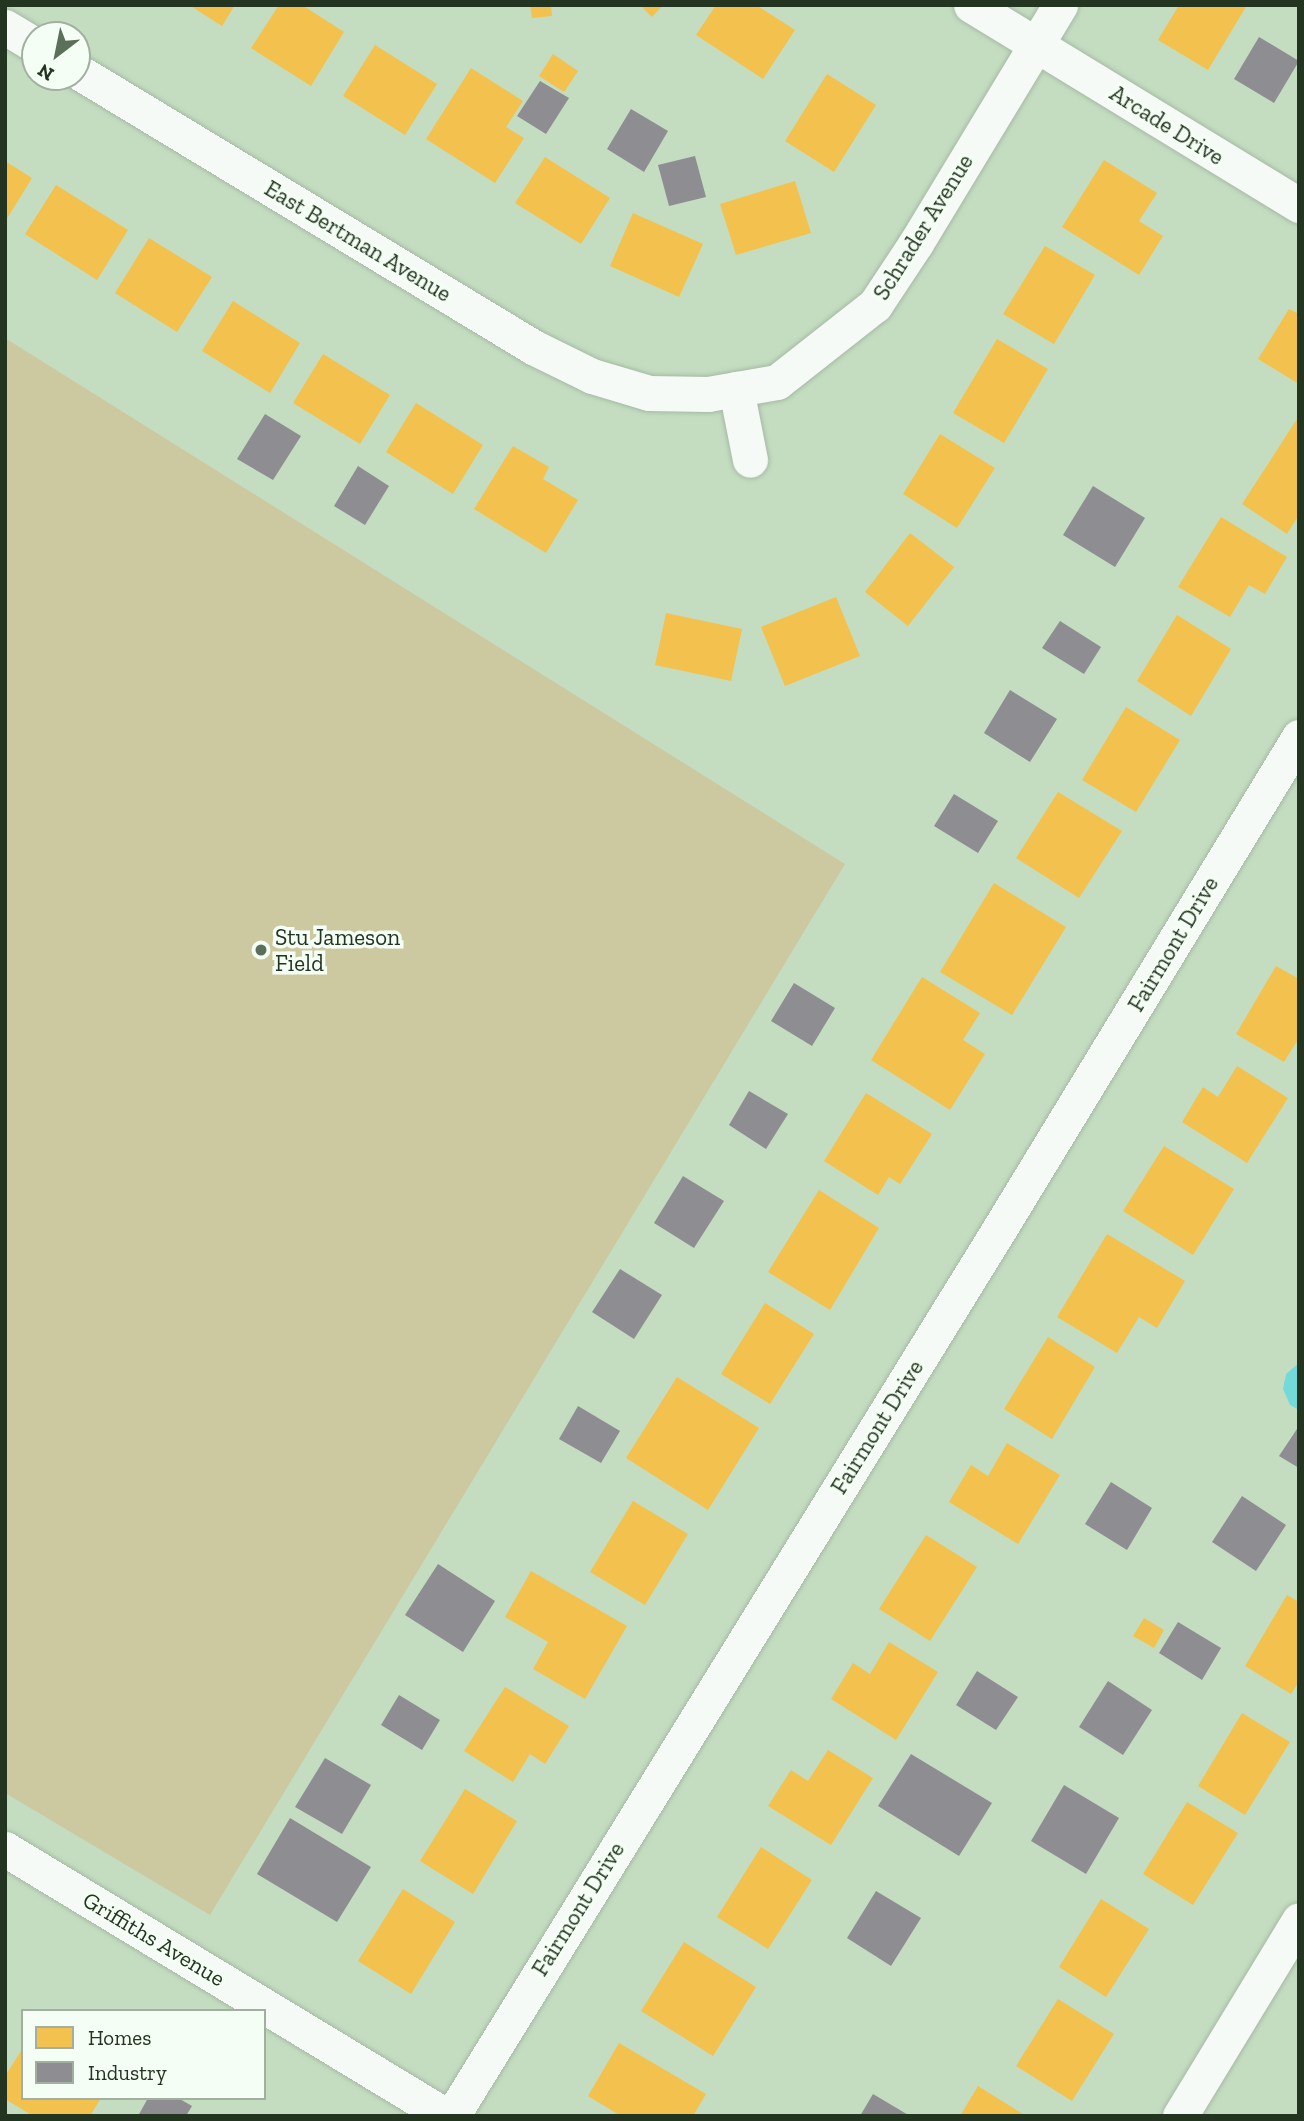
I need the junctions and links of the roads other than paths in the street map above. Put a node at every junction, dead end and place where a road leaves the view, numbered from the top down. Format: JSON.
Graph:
{"nodes":[{"id":1,"x":971,"y":5,"type":"edge"},
{"id":2,"x":1060,"y":5,"type":"edge"},
{"id":3,"x":5,"y":27,"type":"edge"},
{"id":4,"x":21,"y":37,"type":"edge"},
{"id":5,"x":1035,"y":44,"type":"junction"},
{"id":6,"x":91,"y":79,"type":"edge"},
{"id":7,"x":1299,"y":205,"type":"edge"},
{"id":8,"x":736,"y":389,"type":"junction"},
{"id":9,"x":649,"y":393,"type":"joint"},
{"id":10,"x":750,"y":460,"type":"dead end"},
{"id":11,"x":1299,"y":737,"type":"edge"},
{"id":12,"x":9,"y":1859,"type":"edge"},
{"id":13,"x":1299,"y":1920,"type":"edge"},
{"id":14,"x":264,"y":2009,"type":"edge"},
{"id":15,"x":266,"y":2010,"type":"edge"},
{"id":16,"x":446,"y":2116,"type":"edge"},
{"id":17,"x":452,"y":2116,"type":"edge"},
{"id":18,"x":1180,"y":2116,"type":"edge"}],
"edges":[{"from":1,"to":5,"type":"street","name":"Arcade Drive"},
{"from":2,"to":5,"type":"street","name":"Schrader Avenue"},
{"from":3,"to":4,"type":"street"},
{"from":5,"to":7,"type":"street","name":"Arcade Drive"},
{"from":5,"to":8,"type":"street","name":"Schrader Avenue"},
{"from":6,"to":9,"type":"street","name":"East Bertman Avenue"},
{"from":8,"to":9,"type":"street","name":"Schrader Avenue"},
{"from":8,"to":10,"type":"street"},
{"from":11,"to":17,"type":"street","name":"Fairmont Drive"},
{"from":12,"to":14,"type":"street","name":"Griffiths Avenue"},
{"from":13,"to":18,"type":"street"},
{"from":15,"to":16,"type":"street","name":"Griffiths Avenue"}]}
